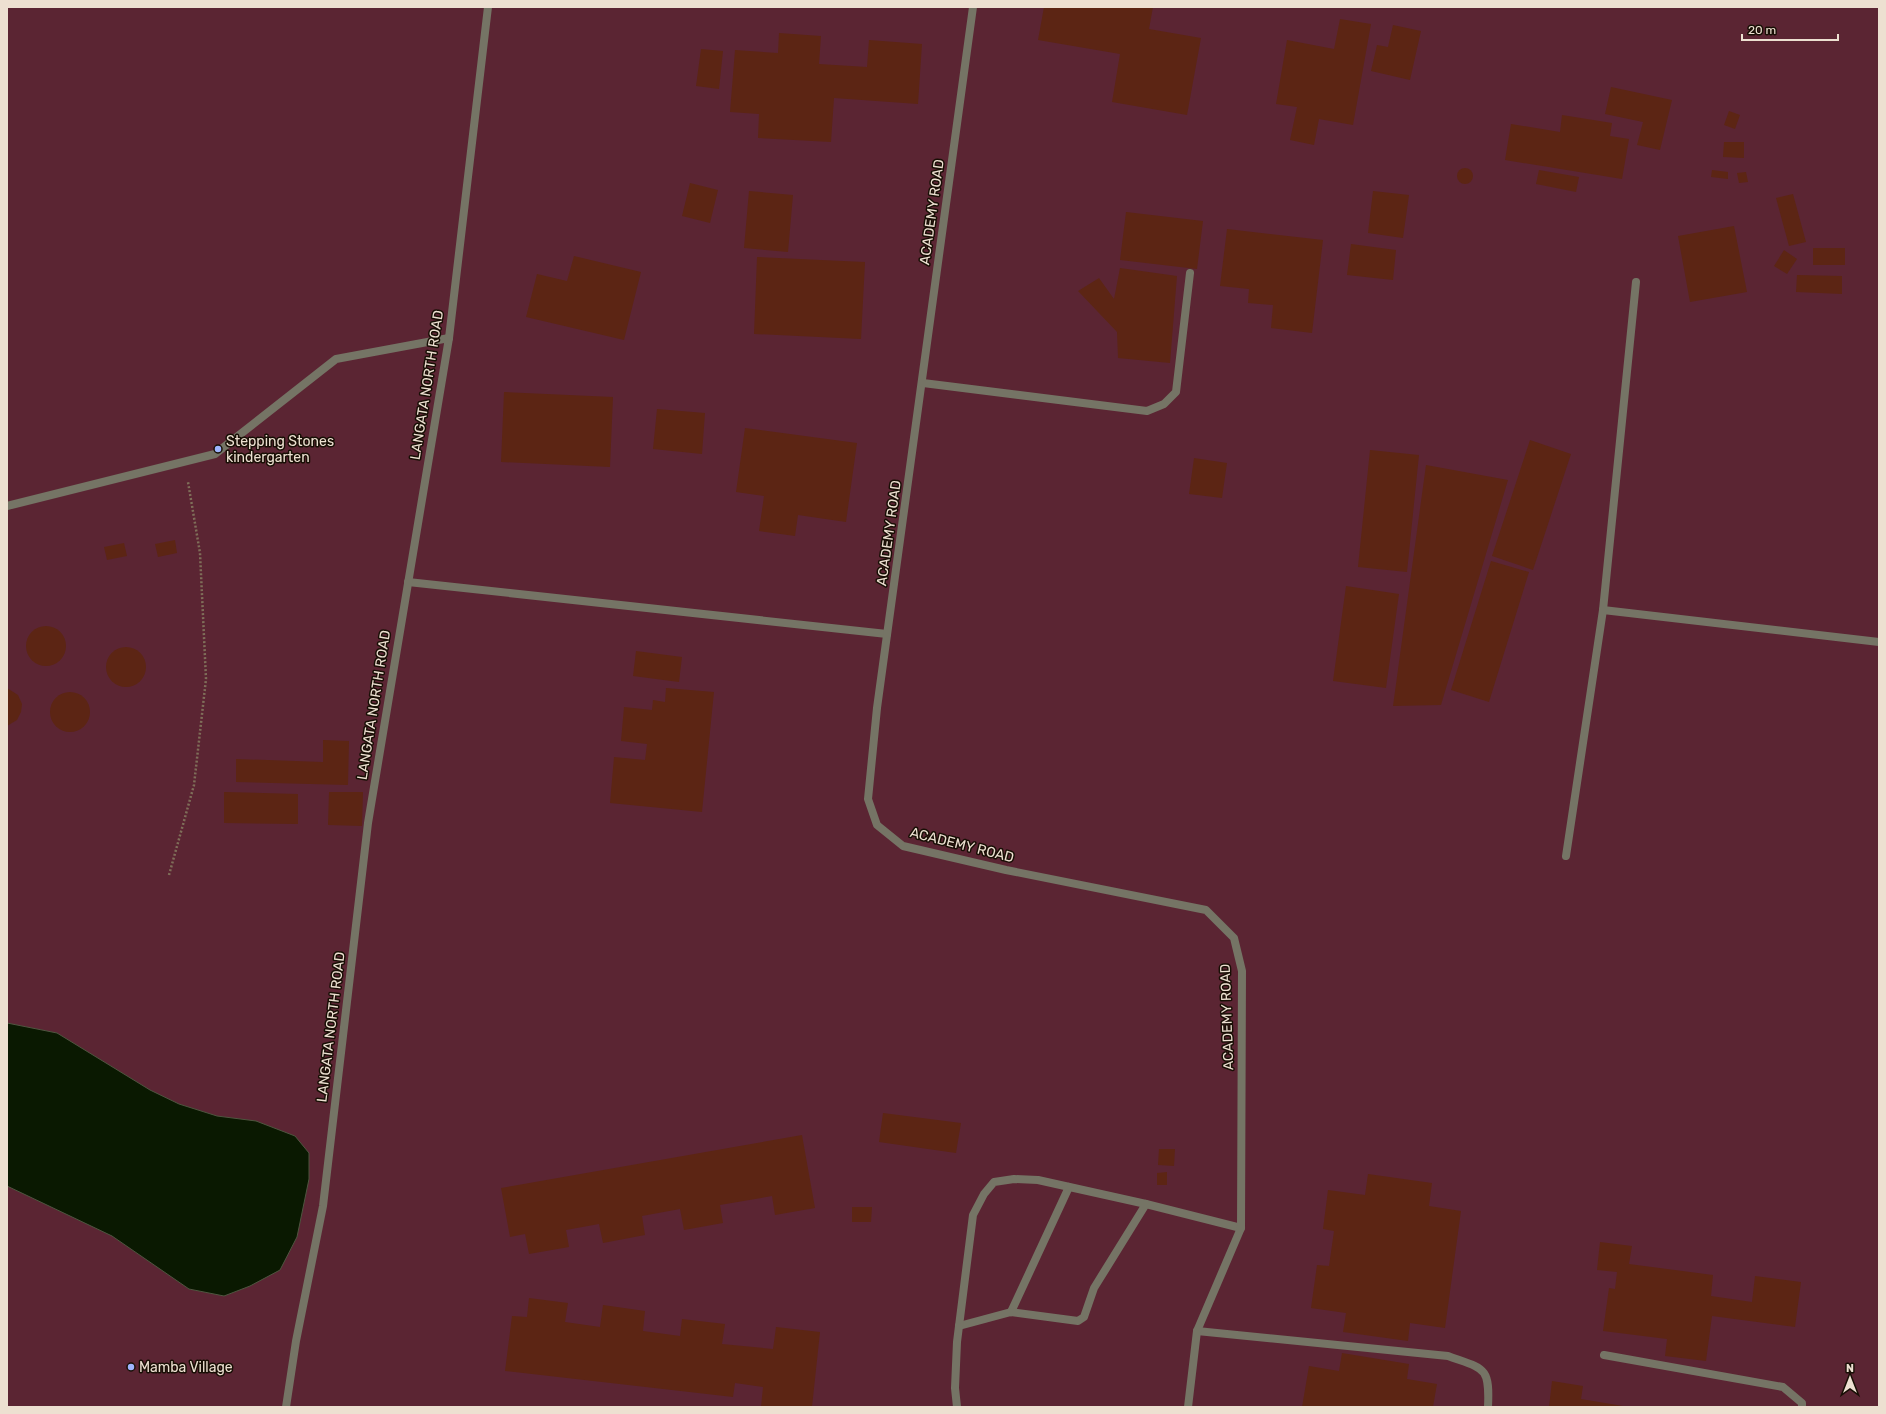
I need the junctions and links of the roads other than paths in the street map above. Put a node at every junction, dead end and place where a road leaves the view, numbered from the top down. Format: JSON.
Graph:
{"nodes":[{"id":1,"x":488,"y":7,"type":"edge"},
{"id":2,"x":973,"y":7,"type":"edge"},
{"id":3,"x":1190,"y":273,"type":"dead end"},
{"id":4,"x":1636,"y":282,"type":"dead end"},
{"id":5,"x":449,"y":338,"type":"junction"},
{"id":6,"x":923,"y":383,"type":"junction"},
{"id":7,"x":7,"y":506,"type":"edge"},
{"id":8,"x":408,"y":582,"type":"junction"},
{"id":9,"x":1603,"y":610,"type":"junction"},
{"id":10,"x":887,"y":634,"type":"junction"},
{"id":11,"x":1879,"y":642,"type":"edge"},
{"id":12,"x":1566,"y":856,"type":"dead end"},
{"id":13,"x":1069,"y":1187,"type":"junction"},
{"id":14,"x":1146,"y":1204,"type":"junction"},
{"id":15,"x":1241,"y":1228,"type":"junction"},
{"id":16,"x":1011,"y":1312,"type":"junction"},
{"id":17,"x":959,"y":1326,"type":"junction"},
{"id":18,"x":1197,"y":1331,"type":"junction"},
{"id":19,"x":1604,"y":1355,"type":"dead end"},
{"id":20,"x":286,"y":1407,"type":"edge"},
{"id":21,"x":957,"y":1407,"type":"edge"},
{"id":22,"x":1188,"y":1407,"type":"edge"},
{"id":23,"x":1488,"y":1407,"type":"edge"},
{"id":24,"x":1802,"y":1407,"type":"edge"}],
"edges":[{"from":1,"to":5,"type":"street","name":"LANGATA NORTH ROAD"},
{"from":2,"to":6,"type":"street","name":"ACADEMY ROAD"},
{"from":3,"to":6,"type":"street"},
{"from":4,"to":9,"type":"street"},
{"from":5,"to":7,"type":"street"},
{"from":5,"to":8,"type":"street","name":"LANGATA NORTH ROAD"},
{"from":6,"to":10,"type":"street","name":"ACADEMY ROAD"},
{"from":8,"to":10,"type":"street"},
{"from":8,"to":20,"type":"street","name":"LANGATA NORTH ROAD"},
{"from":9,"to":11,"type":"street"},
{"from":9,"to":12,"type":"street"},
{"from":10,"to":15,"type":"street","name":"ACADEMY ROAD"},
{"from":13,"to":14,"type":"street"},
{"from":13,"to":16,"type":"street"},
{"from":13,"to":17,"type":"street"},
{"from":14,"to":15,"type":"street"},
{"from":14,"to":16,"type":"street"},
{"from":15,"to":18,"type":"street","name":"ACADEMY ROAD"},
{"from":16,"to":17,"type":"street"},
{"from":17,"to":21,"type":"street"},
{"from":18,"to":22,"type":"street","name":"ACADEMY ROAD"},
{"from":18,"to":23,"type":"street"},
{"from":19,"to":24,"type":"street"}]}
